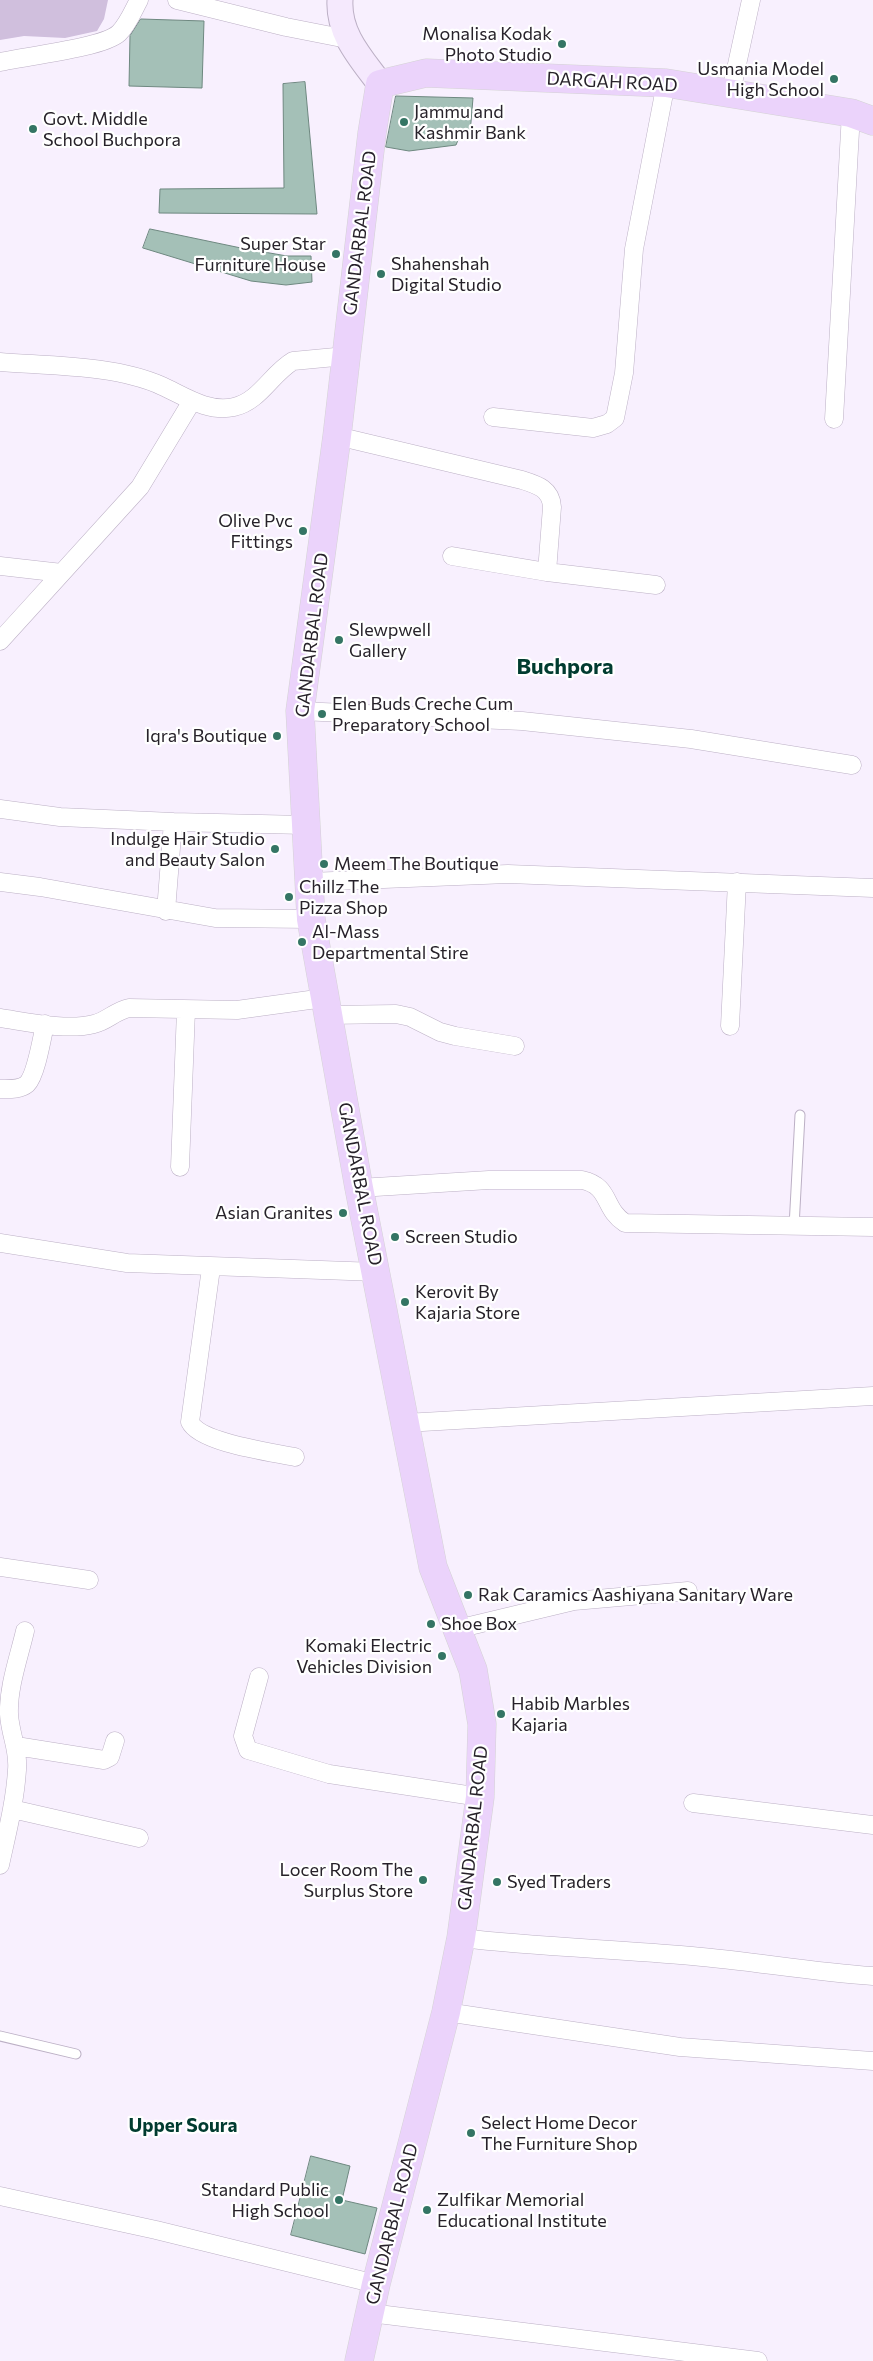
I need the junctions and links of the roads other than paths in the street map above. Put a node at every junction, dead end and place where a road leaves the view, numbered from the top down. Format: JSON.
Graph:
{"nodes":[{"id":1,"x":139,"y":0,"type":"edge"},
{"id":2,"x":177,"y":0,"type":"edge"},
{"id":3,"x":340,"y":0,"type":"edge"},
{"id":4,"x":751,"y":0,"type":"edge"},
{"id":5,"x":347,"y":39,"type":"junction"},
{"id":6,"x":0,"y":62,"type":"edge"},
{"id":7,"x":666,"y":83,"type":"junction"},
{"id":8,"x":380,"y":84,"type":"junction"},
{"id":9,"x":731,"y":92,"type":"junction"},
{"id":10,"x":862,"y":117,"type":"edge"},
{"id":11,"x":346,"y":356,"type":"junction"},
{"id":12,"x":0,"y":362,"type":"edge"},
{"id":13,"x":192,"y":401,"type":"junction"},
{"id":14,"x":492,"y":417,"type":"dead end"},
{"id":15,"x":834,"y":419,"type":"dead end"},
{"id":16,"x":337,"y":436,"type":"junction"},
{"id":17,"x":452,"y":556,"type":"dead end"},
{"id":18,"x":0,"y":566,"type":"edge"},
{"id":19,"x":547,"y":572,"type":"junction"},
{"id":20,"x":62,"y":573,"type":"junction"},
{"id":21,"x":656,"y":585,"type":"dead end"},
{"id":22,"x":0,"y":640,"type":"edge"},
{"id":23,"x":300,"y":711,"type":"junction"},
{"id":24,"x":852,"y":765,"type":"dead end"},
{"id":25,"x":0,"y":809,"type":"edge"},
{"id":26,"x":173,"y":822,"type":"junction"},
{"id":27,"x":305,"y":825,"type":"junction"},
{"id":28,"x":0,"y":882,"type":"edge"},
{"id":29,"x":309,"y":882,"type":"junction"},
{"id":30,"x":737,"y":882,"type":"junction"},
{"id":31,"x":873,"y":888,"type":"edge"},
{"id":32,"x":166,"y":911,"type":"junction"},
{"id":33,"x":311,"y":919,"type":"junction"},
{"id":34,"x":326,"y":1006,"type":"junction"},
{"id":35,"x":186,"y":1010,"type":"junction"},
{"id":36,"x":0,"y":1018,"type":"edge"},
{"id":37,"x":45,"y":1024,"type":"junction"},
{"id":38,"x":730,"y":1026,"type":"dead end"},
{"id":39,"x":515,"y":1046,"type":"dead end"},
{"id":40,"x":0,"y":1089,"type":"edge"},
{"id":41,"x":800,"y":1115,"type":"dead end"},
{"id":42,"x":180,"y":1166,"type":"dead end"},
{"id":43,"x":359,"y":1188,"type":"junction"},
{"id":44,"x":794,"y":1227,"type":"junction"},
{"id":45,"x":873,"y":1227,"type":"edge"},
{"id":46,"x":0,"y":1243,"type":"edge"},
{"id":47,"x":211,"y":1268,"type":"junction"},
{"id":48,"x":377,"y":1272,"type":"junction"},
{"id":49,"x":873,"y":1396,"type":"edge"},
{"id":50,"x":405,"y":1423,"type":"junction"},
{"id":51,"x":295,"y":1457,"type":"dead end"},
{"id":52,"x":0,"y":1567,"type":"edge"},
{"id":53,"x":89,"y":1580,"type":"dead end"},
{"id":54,"x":688,"y":1591,"type":"dead end"},
{"id":55,"x":457,"y":1628,"type":"junction"},
{"id":56,"x":25,"y":1631,"type":"dead end"},
{"id":57,"x":259,"y":1677,"type":"dead end"},
{"id":58,"x":115,"y":1741,"type":"dead end"},
{"id":59,"x":16,"y":1746,"type":"junction"},
{"id":60,"x":480,"y":1797,"type":"junction"},
{"id":61,"x":693,"y":1803,"type":"dead end"},
{"id":62,"x":12,"y":1810,"type":"junction"},
{"id":63,"x":873,"y":1825,"type":"edge"},
{"id":64,"x":139,"y":1838,"type":"dead end"},
{"id":65,"x":0,"y":1865,"type":"edge"},
{"id":66,"x":461,"y":1938,"type":"junction"},
{"id":67,"x":873,"y":1976,"type":"edge"},
{"id":68,"x":446,"y":2012,"type":"junction"},
{"id":69,"x":0,"y":2036,"type":"edge"},
{"id":70,"x":76,"y":2054,"type":"dead end"},
{"id":71,"x":873,"y":2061,"type":"edge"},
{"id":72,"x":0,"y":2196,"type":"edge"},
{"id":73,"x":376,"y":2284,"type":"junction"},
{"id":74,"x":370,"y":2313,"type":"junction"},
{"id":75,"x":359,"y":2361,"type":"edge"},
{"id":76,"x":758,"y":2361,"type":"edge"}],
"edges":[{"from":1,"to":6,"type":"street"},
{"from":2,"to":5,"type":"street"},
{"from":3,"to":5,"type":"street"},
{"from":4,"to":9,"type":"street"},
{"from":5,"to":8,"type":"street"},
{"from":7,"to":8,"type":"main road","name":"DARGAH ROAD"},
{"from":7,"to":9,"type":"main road","name":"DARGAH ROAD"},
{"from":7,"to":14,"type":"street"},
{"from":8,"to":11,"type":"main road","name":"GANDARBAL ROAD"},
{"from":9,"to":10,"type":"main road","name":"DARGAH ROAD"},
{"from":10,"to":15,"type":"street"},
{"from":11,"to":13,"type":"street"},
{"from":11,"to":16,"type":"main road","name":"GANDARBAL ROAD"},
{"from":12,"to":13,"type":"street"},
{"from":13,"to":20,"type":"street"},
{"from":16,"to":19,"type":"street"},
{"from":16,"to":23,"type":"main road","name":"GANDARBAL ROAD"},
{"from":17,"to":19,"type":"street"},
{"from":18,"to":20,"type":"street"},
{"from":19,"to":21,"type":"street"},
{"from":20,"to":22,"type":"street"},
{"from":23,"to":24,"type":"street"},
{"from":23,"to":27,"type":"main road","name":"GANDARBAL ROAD"},
{"from":25,"to":26,"type":"street"},
{"from":26,"to":27,"type":"street"},
{"from":26,"to":32,"type":"street"},
{"from":27,"to":29,"type":"main road","name":"GANDARBAL ROAD"},
{"from":28,"to":32,"type":"street"},
{"from":29,"to":30,"type":"street"},
{"from":29,"to":33,"type":"main road","name":"GANDARBAL ROAD"},
{"from":30,"to":31,"type":"street"},
{"from":30,"to":38,"type":"street"},
{"from":32,"to":33,"type":"street"},
{"from":33,"to":34,"type":"main road","name":"GANDARBAL ROAD"},
{"from":34,"to":35,"type":"street"},
{"from":34,"to":39,"type":"street"},
{"from":34,"to":43,"type":"main road","name":"GANDARBAL ROAD"},
{"from":35,"to":37,"type":"street"},
{"from":35,"to":42,"type":"street"},
{"from":36,"to":37,"type":"street"},
{"from":37,"to":40,"type":"street"},
{"from":41,"to":44,"type":"lane"},
{"from":43,"to":44,"type":"street"},
{"from":43,"to":48,"type":"main road","name":"GANDARBAL ROAD"},
{"from":44,"to":45,"type":"street"},
{"from":46,"to":47,"type":"street"},
{"from":47,"to":48,"type":"street"},
{"from":47,"to":51,"type":"street"},
{"from":48,"to":50,"type":"main road","name":"GANDARBAL ROAD"},
{"from":49,"to":50,"type":"street"},
{"from":50,"to":55,"type":"main road","name":"GANDARBAL ROAD"},
{"from":52,"to":53,"type":"street"},
{"from":54,"to":55,"type":"street"},
{"from":55,"to":60,"type":"main road","name":"GANDARBAL ROAD"},
{"from":56,"to":59,"type":"street"},
{"from":57,"to":60,"type":"street"},
{"from":58,"to":59,"type":"street"},
{"from":59,"to":62,"type":"street"},
{"from":60,"to":66,"type":"main road","name":"GANDARBAL ROAD"},
{"from":61,"to":63,"type":"street"},
{"from":62,"to":64,"type":"street"},
{"from":62,"to":65,"type":"street"},
{"from":66,"to":67,"type":"street"},
{"from":66,"to":68,"type":"main road","name":"GANDARBAL ROAD"},
{"from":68,"to":71,"type":"street"},
{"from":68,"to":73,"type":"main road","name":"GANDARBAL ROAD"},
{"from":69,"to":70,"type":"lane"},
{"from":72,"to":73,"type":"street"},
{"from":73,"to":74,"type":"main road","name":"GANDARBAL ROAD"},
{"from":74,"to":75,"type":"main road","name":"GANDARBAL ROAD"},
{"from":74,"to":76,"type":"street"}]}
